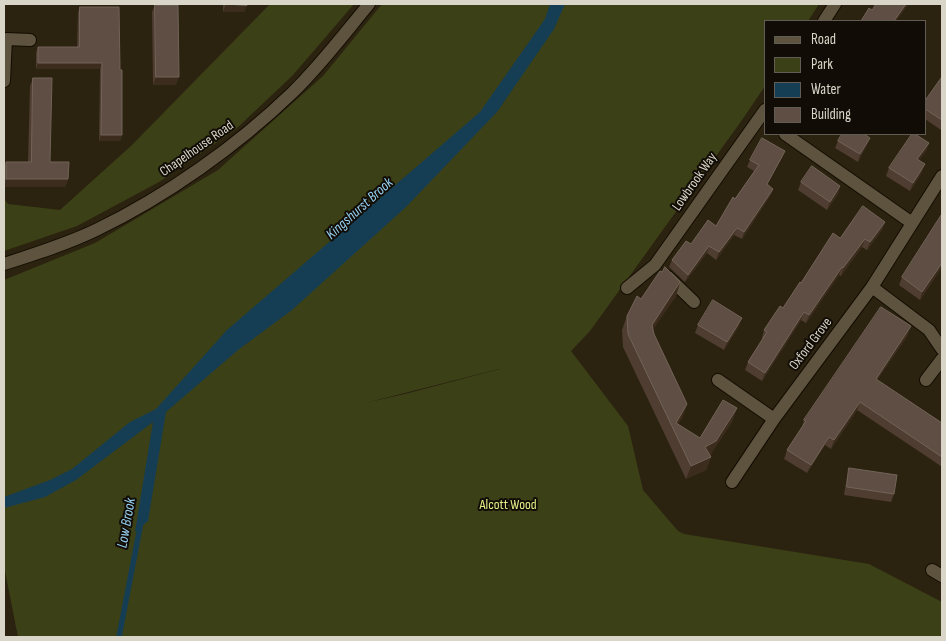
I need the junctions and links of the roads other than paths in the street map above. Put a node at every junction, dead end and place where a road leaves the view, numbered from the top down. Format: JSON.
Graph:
{"nodes":[{"id":1,"x":369,"y":4,"type":"edge"},
{"id":2,"x":836,"y":4,"type":"edge"},
{"id":3,"x":825,"y":20,"type":"edge"},
{"id":4,"x":30,"y":40,"type":"dead end"},
{"id":5,"x":4,"y":81,"type":"edge"},
{"id":6,"x":763,"y":115,"type":"edge"},
{"id":7,"x":786,"y":135,"type":"edge"},
{"id":8,"x":942,"y":176,"type":"edge"},
{"id":9,"x":912,"y":223,"type":"junction"},
{"id":10,"x":4,"y":264,"type":"edge"},
{"id":11,"x":655,"y":265,"type":"junction"},
{"id":12,"x":872,"y":287,"type":"junction"},
{"id":13,"x":627,"y":288,"type":"dead end"},
{"id":14,"x":694,"y":302,"type":"dead end"},
{"id":15,"x":942,"y":350,"type":"edge"},
{"id":16,"x":942,"y":359,"type":"edge"},
{"id":17,"x":718,"y":380,"type":"dead end"},
{"id":18,"x":926,"y":380,"type":"dead end"},
{"id":19,"x":774,"y":419,"type":"junction"},
{"id":20,"x":732,"y":482,"type":"dead end"}],
"edges":[{"from":1,"to":10,"type":"street","name":"Chapelhouse Road"},
{"from":2,"to":3,"type":"street"},
{"from":4,"to":5,"type":"street"},
{"from":6,"to":11,"type":"street","name":"Lowbrook Way"},
{"from":7,"to":9,"type":"street"},
{"from":8,"to":9,"type":"street","name":"Oxford Grove"},
{"from":9,"to":12,"type":"street","name":"Oxford Grove"},
{"from":11,"to":13,"type":"street","name":"Lowbrook Way"},
{"from":11,"to":14,"type":"street"},
{"from":12,"to":15,"type":"street"},
{"from":12,"to":19,"type":"street","name":"Oxford Grove"},
{"from":16,"to":18,"type":"street"},
{"from":17,"to":19,"type":"street"},
{"from":19,"to":20,"type":"street","name":"Oxford Grove"}]}
